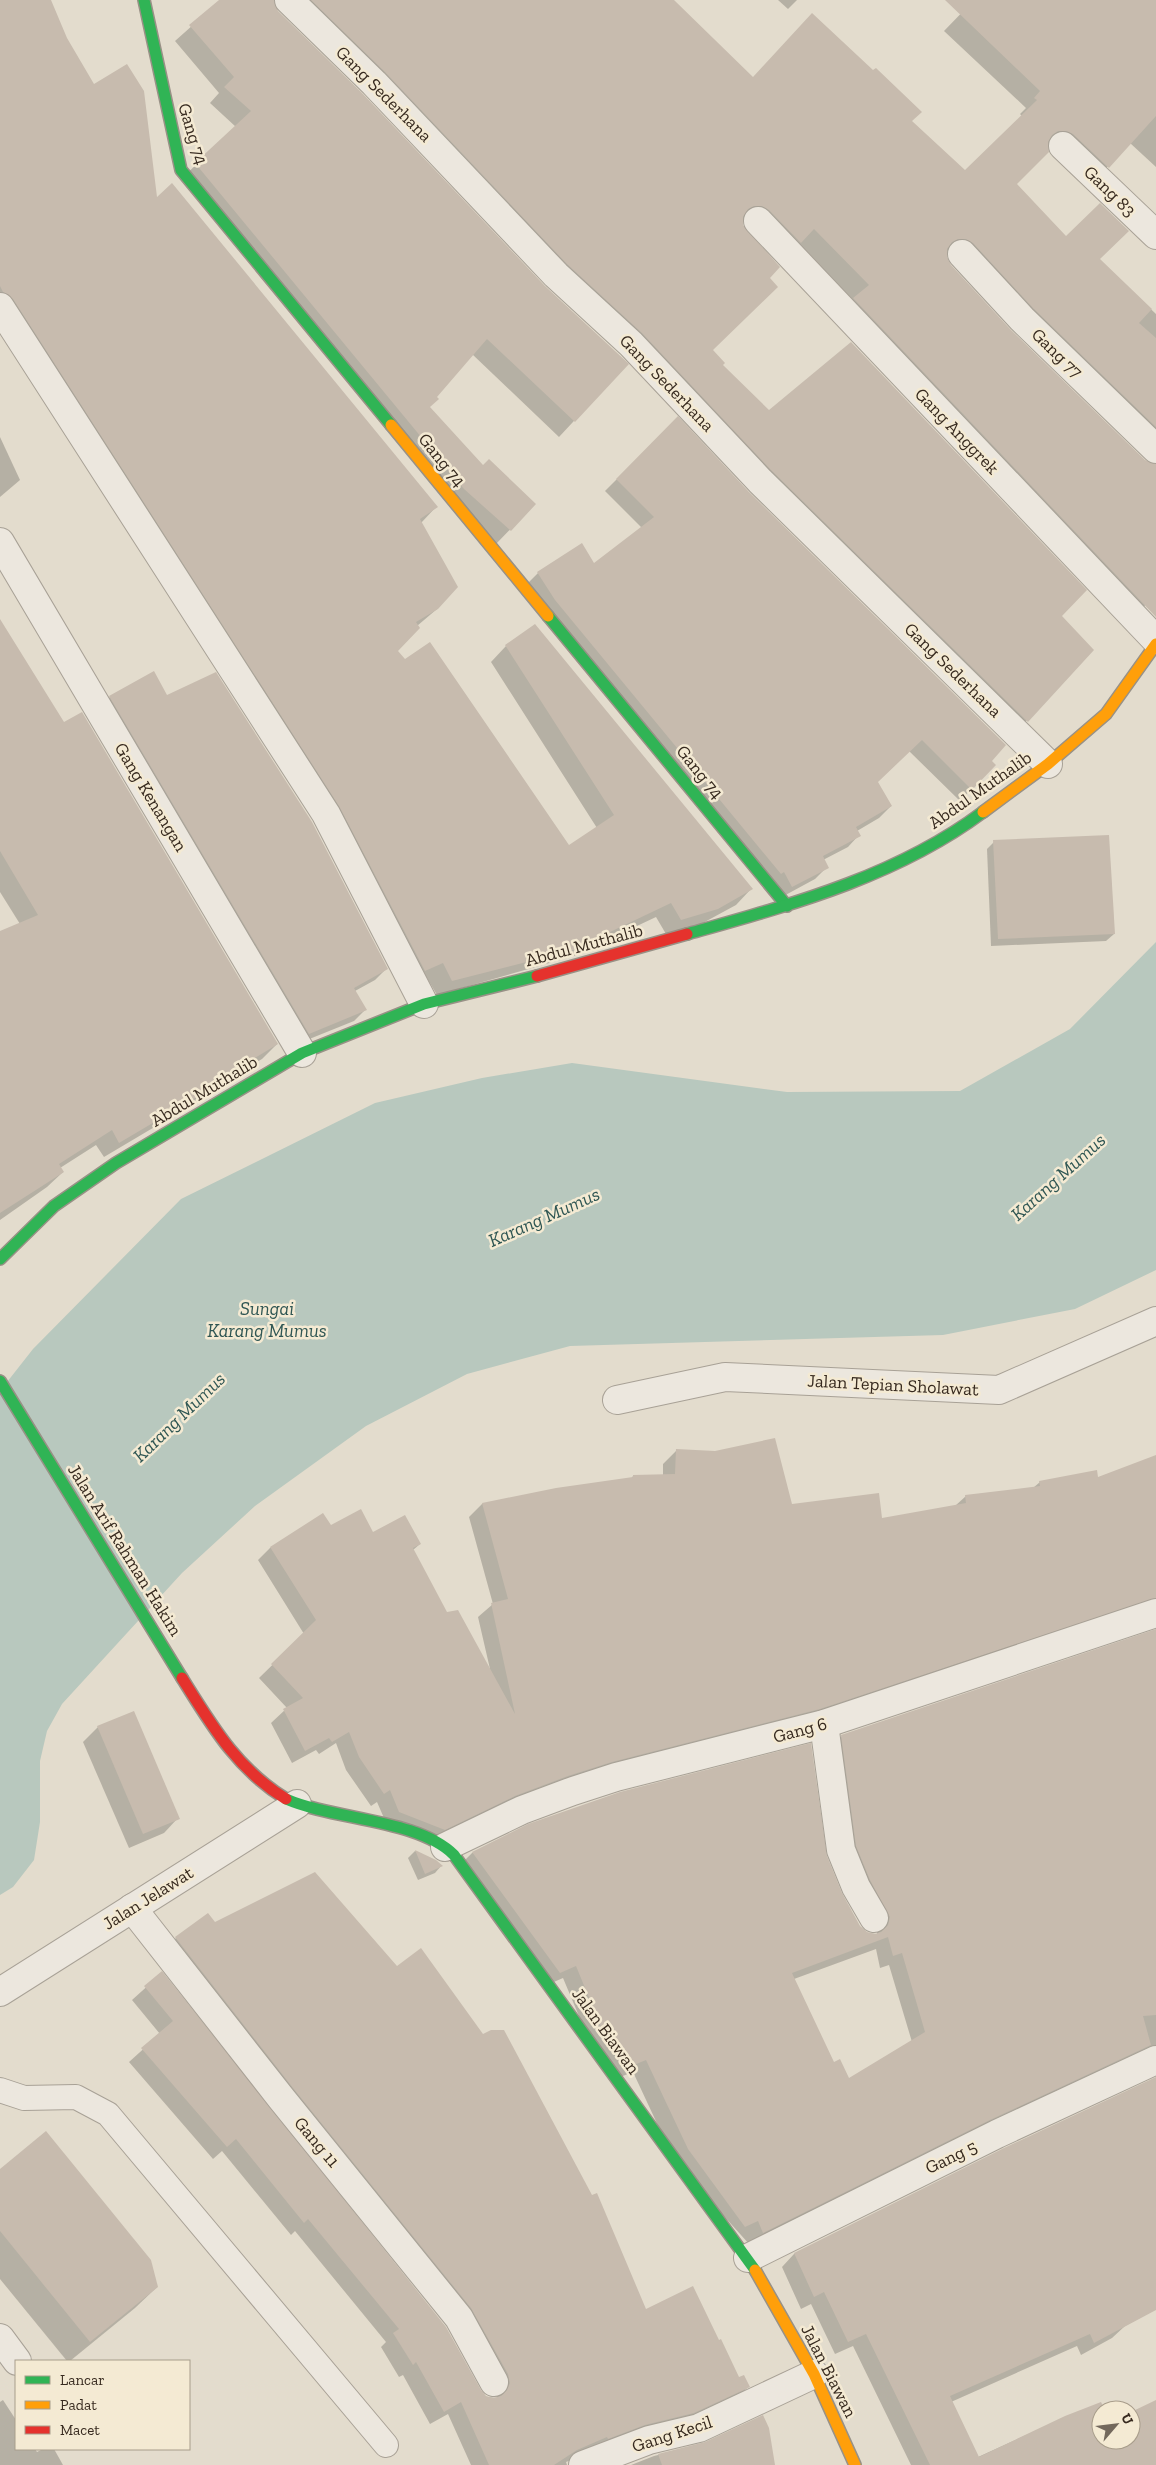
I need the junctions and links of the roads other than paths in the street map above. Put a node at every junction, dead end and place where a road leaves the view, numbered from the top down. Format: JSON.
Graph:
{"nodes":[{"id":1,"x":144,"y":0,"type":"edge"},
{"id":2,"x":289,"y":0,"type":"edge"},
{"id":3,"x":1063,"y":146,"type":"dead end"},
{"id":4,"x":758,"y":222,"type":"dead end"},
{"id":5,"x":1156,"y":235,"type":"edge"},
{"id":6,"x":962,"y":254,"type":"dead end"},
{"id":7,"x":0,"y":307,"type":"edge"},
{"id":8,"x":1156,"y":449,"type":"edge"},
{"id":9,"x":0,"y":542,"type":"edge"},
{"id":10,"x":1156,"y":640,"type":"edge"},
{"id":11,"x":1156,"y":644,"type":"edge"},
{"id":12,"x":1048,"y":764,"type":"junction"},
{"id":13,"x":787,"y":906,"type":"junction"},
{"id":14,"x":424,"y":1004,"type":"junction"},
{"id":15,"x":302,"y":1053,"type":"junction"},
{"id":16,"x":1,"y":1257,"type":"edge"},
{"id":17,"x":1156,"y":1320,"type":"edge"},
{"id":18,"x":0,"y":1381,"type":"edge"},
{"id":19,"x":617,"y":1400,"type":"dead end"},
{"id":20,"x":1156,"y":1613,"type":"edge"},
{"id":21,"x":824,"y":1724,"type":"junction"},
{"id":22,"x":219,"y":1738,"type":"joint"},
{"id":23,"x":297,"y":1804,"type":"junction"},
{"id":24,"x":445,"y":1848,"type":"junction"},
{"id":25,"x":132,"y":1908,"type":"junction"},
{"id":26,"x":874,"y":1918,"type":"dead end"},
{"id":27,"x":0,"y":1992,"type":"edge"},
{"id":28,"x":1156,"y":2060,"type":"edge"},
{"id":29,"x":0,"y":2090,"type":"edge"},
{"id":30,"x":748,"y":2258,"type":"junction"},
{"id":31,"x":0,"y":2338,"type":"edge"},
{"id":32,"x":15,"y":2360,"type":"edge"},
{"id":33,"x":814,"y":2374,"type":"junction"},
{"id":34,"x":494,"y":2382,"type":"dead end"},
{"id":35,"x":386,"y":2444,"type":"dead end"},
{"id":36,"x":583,"y":2465,"type":"edge"},
{"id":37,"x":855,"y":2465,"type":"edge"}],
"edges":[{"from":1,"to":13,"type":"street","name":"Gang 74"},
{"from":2,"to":12,"type":"street","name":"Gang Sederhana"},
{"from":3,"to":5,"type":"street","name":"Gang 83"},
{"from":4,"to":10,"type":"street","name":"Gang Anggrek"},
{"from":6,"to":8,"type":"street","name":"Gang 77"},
{"from":7,"to":14,"type":"street"},
{"from":9,"to":15,"type":"street","name":"Gang Kenangan"},
{"from":11,"to":12,"type":"street","name":"Abdul Muthalib"},
{"from":12,"to":13,"type":"street","name":"Abdul Muthalib"},
{"from":13,"to":14,"type":"street","name":"Abdul Muthalib"},
{"from":14,"to":15,"type":"street","name":"Abdul Muthalib"},
{"from":15,"to":16,"type":"street","name":"Abdul Muthalib"},
{"from":17,"to":19,"type":"street","name":"Jalan Tepian Sholawat"},
{"from":18,"to":22,"type":"street","name":"Jalan Arif Rahman Hakim"},
{"from":20,"to":21,"type":"street","name":"Gang 6"},
{"from":21,"to":24,"type":"street","name":"Gang 6"},
{"from":21,"to":26,"type":"street"},
{"from":22,"to":23,"type":"street","name":"Jalan Biawan"},
{"from":23,"to":24,"type":"street","name":"Jalan Biawan"},
{"from":23,"to":25,"type":"street","name":"Jalan Jelawat"},
{"from":24,"to":30,"type":"street","name":"Jalan Biawan"},
{"from":25,"to":27,"type":"street","name":"Jalan Jelawat"},
{"from":25,"to":34,"type":"street","name":"Gang 11"},
{"from":28,"to":30,"type":"street","name":"Gang 5"},
{"from":29,"to":35,"type":"lane"},
{"from":30,"to":33,"type":"street","name":"Jalan Biawan"},
{"from":31,"to":32,"type":"street"},
{"from":33,"to":36,"type":"street","name":"Gang Kecil"},
{"from":33,"to":37,"type":"street","name":"Jalan Biawan"}]}
